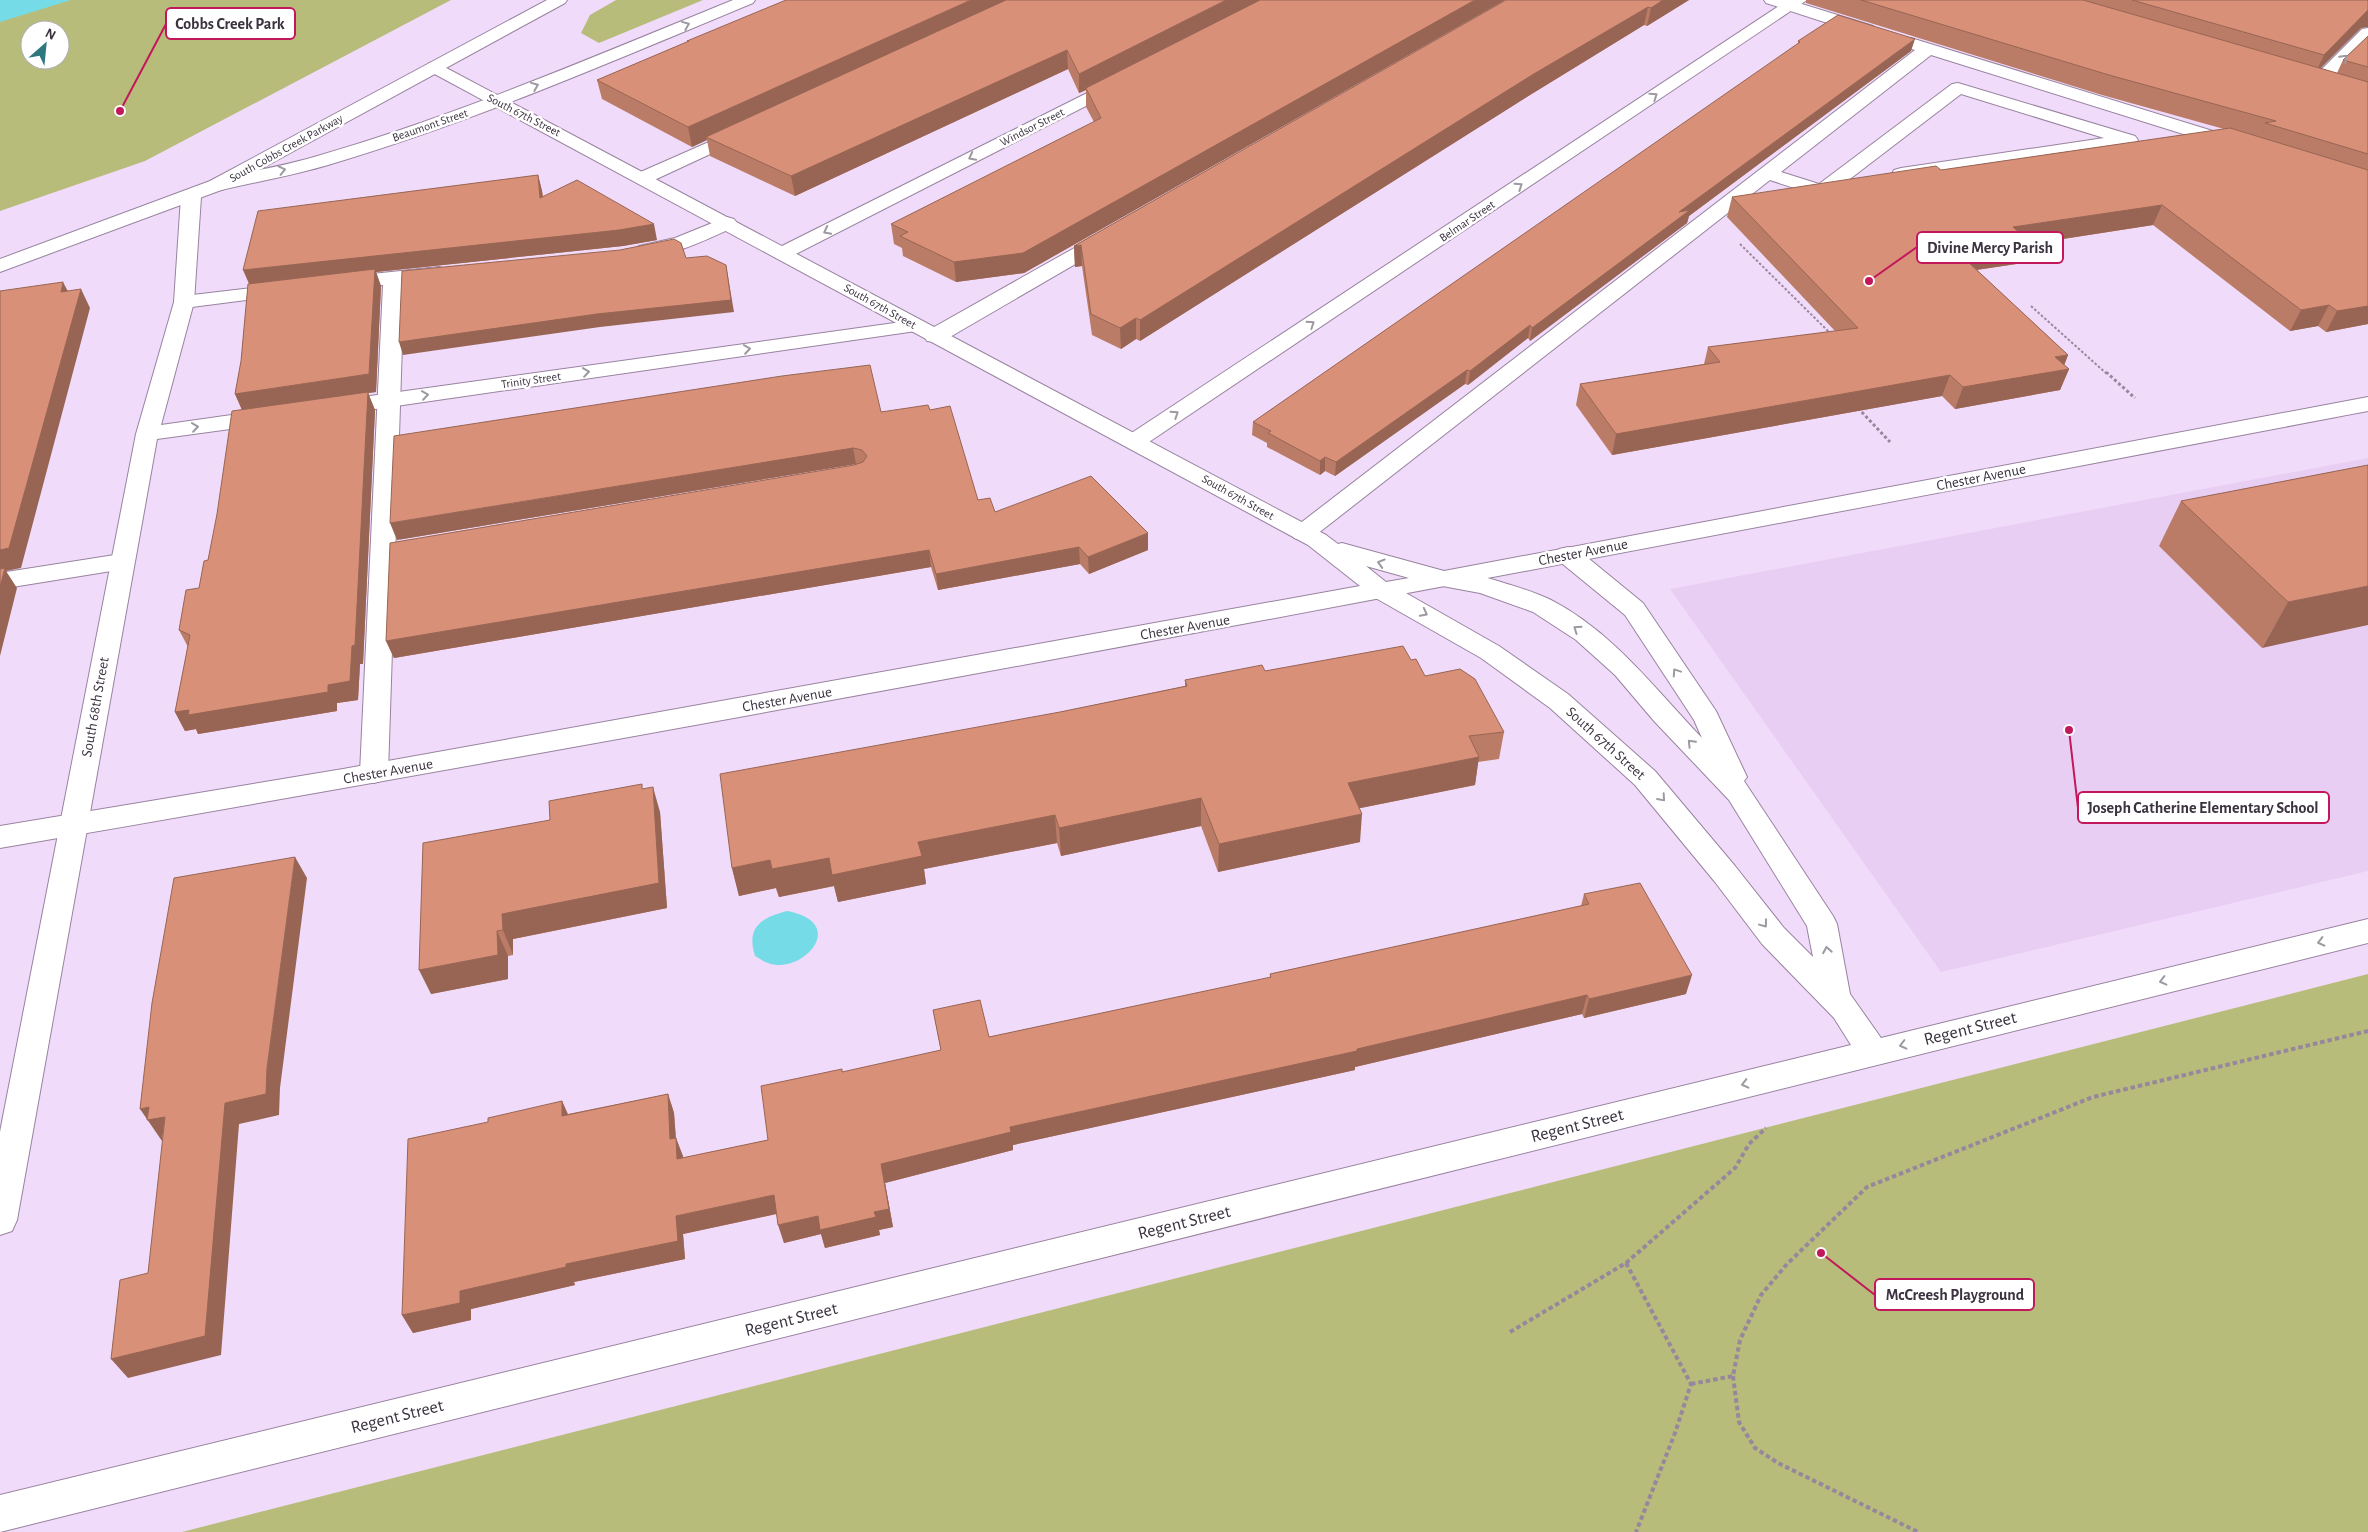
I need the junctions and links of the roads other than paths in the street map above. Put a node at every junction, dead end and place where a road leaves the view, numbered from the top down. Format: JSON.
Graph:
{"nodes":[{"id":1,"x":559,"y":0,"type":"edge"},
{"id":2,"x":747,"y":0,"type":"edge"},
{"id":3,"x":1787,"y":2,"type":"edge"},
{"id":4,"x":2368,"y":33,"type":"edge"},
{"id":5,"x":1927,"y":49,"type":"junction"},
{"id":6,"x":434,"y":67,"type":"junction"},
{"id":7,"x":1131,"y":76,"type":"edge"},
{"id":8,"x":2301,"y":77,"type":"edge"},
{"id":9,"x":497,"y":102,"type":"junction"},
{"id":10,"x":759,"y":125,"type":"edge"},
{"id":11,"x":2256,"y":150,"type":"edge"},
{"id":12,"x":636,"y":169,"type":"junction"},
{"id":13,"x":1766,"y":173,"type":"junction"},
{"id":14,"x":1833,"y":184,"type":"junction"},
{"id":15,"x":217,"y":185,"type":"junction"},
{"id":16,"x":191,"y":197,"type":"junction"},
{"id":17,"x":727,"y":224,"type":"junction"},
{"id":18,"x":1126,"y":227,"type":"edge"},
{"id":19,"x":783,"y":253,"type":"junction"},
{"id":20,"x":623,"y":254,"type":"edge"},
{"id":21,"x":0,"y":266,"type":"edge"},
{"id":22,"x":454,"y":271,"type":"edge"},
{"id":23,"x":394,"y":277,"type":"junction"},
{"id":24,"x":184,"y":302,"type":"junction"},
{"id":25,"x":916,"y":326,"type":"junction"},
{"id":26,"x":935,"y":336,"type":"junction"},
{"id":27,"x":389,"y":400,"type":"junction"},
{"id":28,"x":2368,"y":404,"type":"edge"},
{"id":29,"x":312,"y":411,"type":"edge"},
{"id":30,"x":282,"y":415,"type":"edge"},
{"id":31,"x":146,"y":434,"type":"junction"},
{"id":32,"x":1135,"y":441,"type":"junction"},
{"id":33,"x":1303,"y":533,"type":"junction"},
{"id":34,"x":1326,"y":546,"type":"junction"},
{"id":35,"x":1568,"y":555,"type":"junction"},
{"id":36,"x":121,"y":562,"type":"junction"},
{"id":37,"x":1446,"y":579,"type":"junction"},
{"id":38,"x":0,"y":581,"type":"edge"},
{"id":39,"x":1381,"y":590,"type":"junction"},
{"id":40,"x":374,"y":773,"type":"junction"},
{"id":41,"x":1739,"y":793,"type":"junction"},
{"id":42,"x":74,"y":824,"type":"junction"},
{"id":43,"x":0,"y":837,"type":"edge"},
{"id":44,"x":2368,"y":931,"type":"edge"},
{"id":45,"x":1835,"y":998,"type":"junction"},
{"id":46,"x":1874,"y":1053,"type":"junction"},
{"id":47,"x":0,"y":1220,"type":"edge"},
{"id":48,"x":0,"y":1514,"type":"edge"}],
"edges":[{"from":1,"to":6,"type":"street","name":"South Cobbs Creek Parkway"},
{"from":9,"to":2,"type":"street","name":"Beaumont Street","one_way":true},
{"from":3,"to":5,"type":"street"},
{"from":32,"to":3,"type":"street","name":"Belmar Street","one_way":true},
{"from":8,"to":4,"type":"street","one_way":true},
{"from":5,"to":11,"type":"street"},
{"from":5,"to":13,"type":"street"},
{"from":6,"to":9,"type":"street","name":"South 67th Street"},
{"from":6,"to":15,"type":"street","name":"South Cobbs Creek Parkway"},
{"from":7,"to":19,"type":"street","name":"Windsor Street","one_way":true},
{"from":9,"to":12,"type":"street","name":"South 67th Street"},
{"from":15,"to":9,"type":"street","name":"Beaumont Street","one_way":true},
{"from":10,"to":12,"type":"street"},
{"from":12,"to":17,"type":"street","name":"South 67th Street"},
{"from":13,"to":14,"type":"street"},
{"from":13,"to":33,"type":"street"},
{"from":14,"to":14,"type":"street"},
{"from":15,"to":16,"type":"street","name":"South Cobbs Creek Parkway"},
{"from":16,"to":21,"type":"street","name":"South Cobbs Creek Parkway"},
{"from":16,"to":24,"type":"street","name":"South 68th Street"},
{"from":17,"to":19,"type":"street","name":"South 67th Street"},
{"from":17,"to":20,"type":"street"},
{"from":18,"to":26,"type":"street"},
{"from":19,"to":25,"type":"street","name":"South 67th Street"},
{"from":22,"to":23,"type":"street"},
{"from":23,"to":24,"type":"street"},
{"from":23,"to":27,"type":"street"},
{"from":24,"to":31,"type":"street","name":"South 68th Street"},
{"from":25,"to":26,"type":"street","name":"South 67th Street"},
{"from":27,"to":25,"type":"street","name":"Trinity Street","one_way":true},
{"from":26,"to":32,"type":"street","name":"South 67th Street"},
{"from":27,"to":29,"type":"street","name":"Trinity Street"},
{"from":27,"to":40,"type":"street"},
{"from":28,"to":35,"type":"street","name":"Chester Avenue"},
{"from":31,"to":30,"type":"street","one_way":true},
{"from":31,"to":36,"type":"street","name":"South 68th Street"},
{"from":32,"to":33,"type":"street","name":"South 67th Street"},
{"from":33,"to":34,"type":"street","name":"South 67th Street"},
{"from":37,"to":34,"type":"street","name":"South 67th Street","one_way":true},
{"from":34,"to":39,"type":"street","name":"South 67th Street"},
{"from":35,"to":37,"type":"street","name":"Chester Avenue"},
{"from":41,"to":35,"type":"street","name":"South 67th Street","one_way":true},
{"from":36,"to":38,"type":"street"},
{"from":36,"to":42,"type":"street","name":"South 68th Street"},
{"from":37,"to":39,"type":"street","name":"Chester Avenue"},
{"from":41,"to":37,"type":"street","name":"South 67th Street","one_way":true},
{"from":39,"to":40,"type":"street","name":"Chester Avenue"},
{"from":39,"to":45,"type":"street","name":"South 67th Street","one_way":true},
{"from":40,"to":42,"type":"street","name":"Chester Avenue"},
{"from":45,"to":41,"type":"street","name":"South 67th Street","one_way":true},
{"from":42,"to":43,"type":"street","name":"Chester Avenue"},
{"from":42,"to":47,"type":"street","name":"South 68th Street"},
{"from":44,"to":46,"type":"street","name":"Regent Street","one_way":true},
{"from":45,"to":46,"type":"street","name":"South 67th Street"},
{"from":46,"to":48,"type":"street","name":"Regent Street","one_way":true}]}
